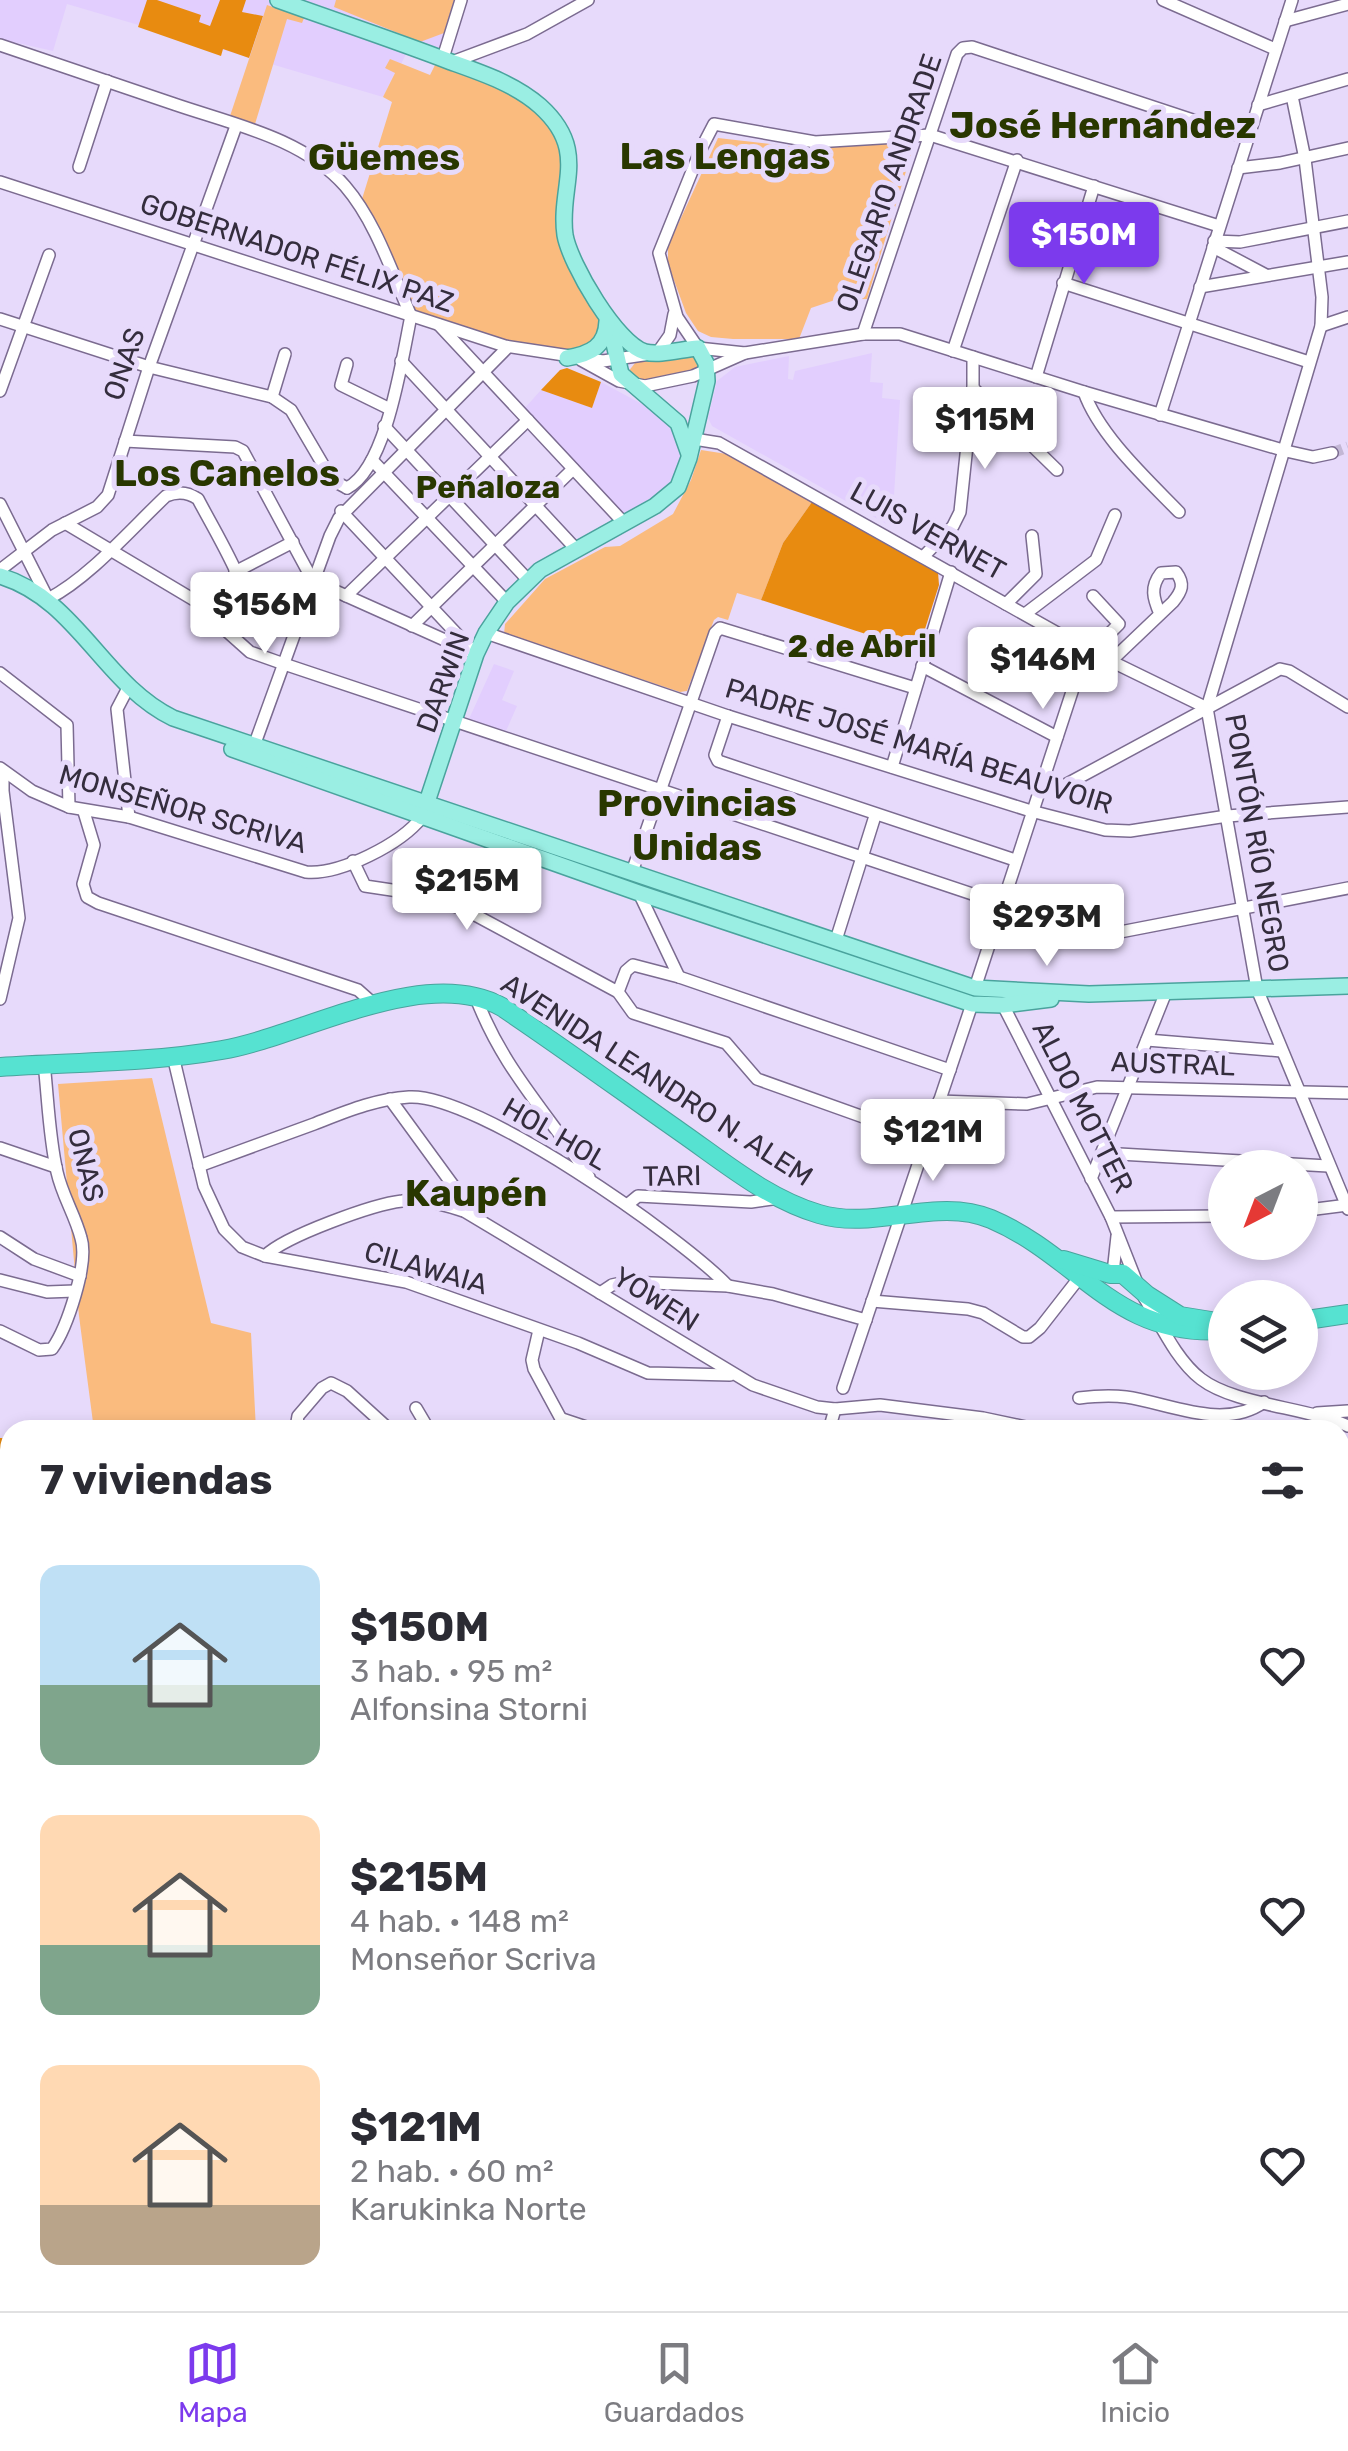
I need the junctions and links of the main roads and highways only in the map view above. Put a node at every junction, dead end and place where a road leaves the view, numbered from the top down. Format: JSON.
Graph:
{"nodes":[{"id":1,"x":278,"y":0,"type":"edge"},
{"id":2,"x":607,"y":317,"type":"junction"},
{"id":3,"x":698,"y":348,"type":"joint"},
{"id":4,"x":574,"y":359,"type":"road end"},
{"id":5,"x":689,"y":458,"type":"junction"},
{"id":6,"x":0,"y":573,"type":"edge"},
{"id":7,"x":0,"y":584,"type":"edge"},
{"id":8,"x":126,"y":691,"type":"junction"},
{"id":9,"x":425,"y":810,"type":"junction"},
{"id":10,"x":1348,"y":986,"type":"edge"},
{"id":11,"x":1089,"y":994,"type":"junction"},
{"id":12,"x":974,"y":996,"type":"junction"},
{"id":13,"x":0,"y":1067,"type":"edge"},
{"id":14,"x":1040,"y":1250,"type":"junction"},
{"id":15,"x":1112,"y":1273,"type":"junction"},
{"id":16,"x":1141,"y":1290,"type":"junction"},
{"id":17,"x":1106,"y":1294,"type":"junction"},
{"id":18,"x":1124,"y":1308,"type":"junction"},
{"id":19,"x":1348,"y":1314,"type":"edge"},
{"id":20,"x":1318,"y":1318,"type":"edge"},
{"id":21,"x":1208,"y":1320,"type":"edge"},
{"id":22,"x":1208,"y":1329,"type":"edge"}],
"edges":[{"from":1,"to":2,"type":"main road"},
{"from":2,"to":3,"type":"main road","name":"GOBERNADOR FÉLIX PAZ"},
{"from":2,"to":4,"type":"main road"},
{"from":2,"to":5,"type":"main road"},
{"from":3,"to":5,"type":"main road","name":"DARWIN"},
{"from":5,"to":9,"type":"main road","name":"DARWIN"},
{"from":6,"to":8,"type":"main road"},
{"from":7,"to":8,"type":"main road"},
{"from":8,"to":9,"type":"main road"},
{"from":8,"to":9,"type":"main road"},
{"from":9,"to":12,"type":"main road"},
{"from":9,"to":12,"type":"main road"},
{"from":10,"to":11,"type":"main road"},
{"from":11,"to":12,"type":"main road"},
{"from":11,"to":12,"type":"main road"},
{"from":13,"to":14,"type":"highway","name":"AVENIDA LEANDRO N. ALEM"},
{"from":14,"to":15,"type":"highway","name":"AVENIDA LEANDRO N. ALEM"},
{"from":14,"to":17,"type":"highway","name":"AVENIDA LEANDRO N. ALEM"},
{"from":15,"to":16,"type":"highway","name":"AVENIDA LEANDRO N. ALEM"},
{"from":15,"to":17,"type":"highway"},
{"from":16,"to":18,"type":"highway"},
{"from":16,"to":21,"type":"highway","name":"AVENIDA LEANDRO N. ALEM"},
{"from":17,"to":18,"type":"highway","name":"AVENIDA LEANDRO N. ALEM"},
{"from":18,"to":22,"type":"highway","name":"AVENIDA LEANDRO N. ALEM"},
{"from":19,"to":20,"type":"highway"}]}
